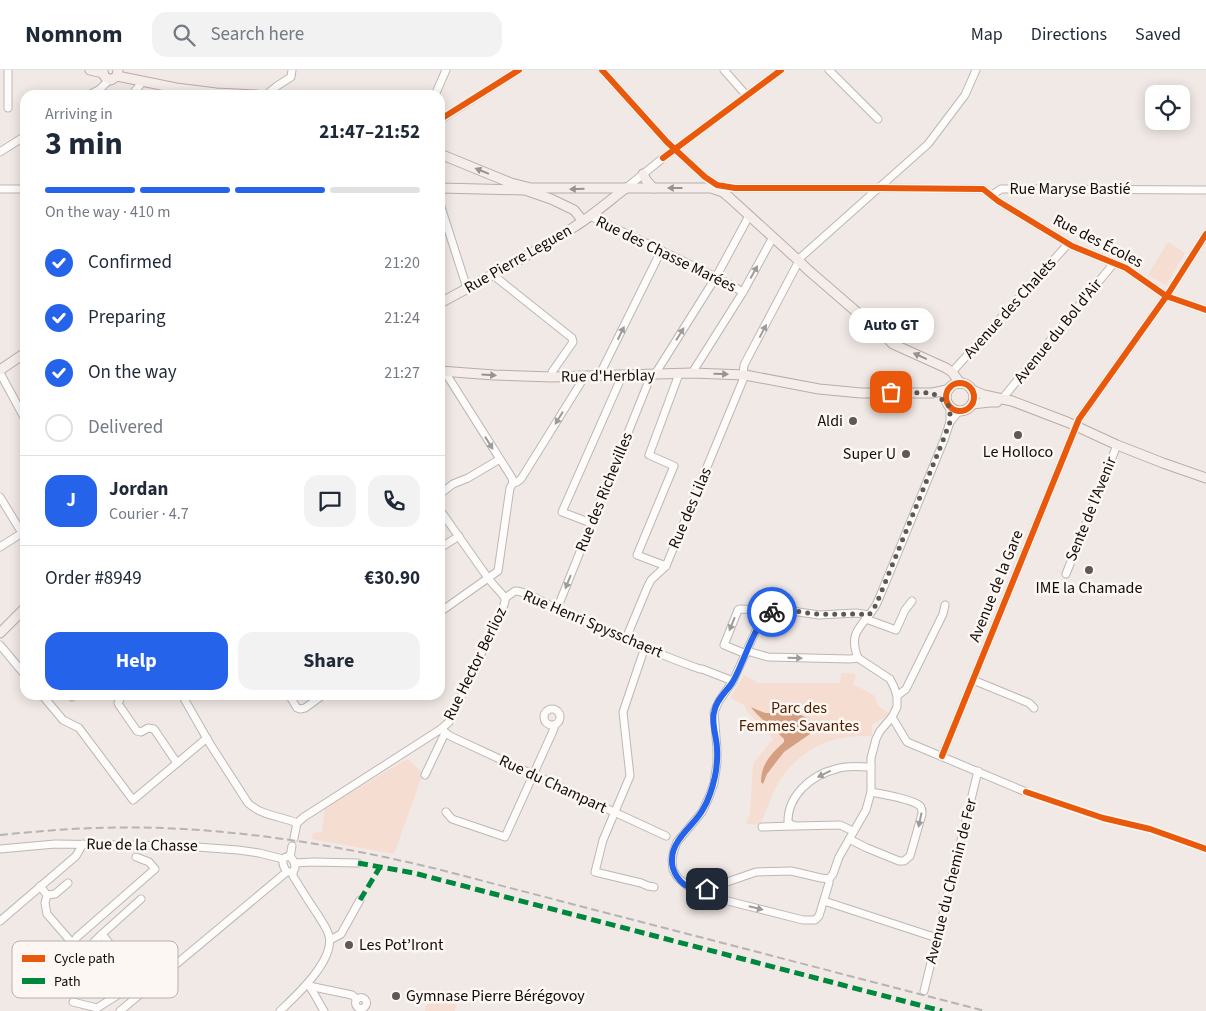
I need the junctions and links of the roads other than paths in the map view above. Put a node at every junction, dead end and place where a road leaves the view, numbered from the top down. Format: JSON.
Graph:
{"nodes":[{"id":1,"x":8,"y":70,"type":"edge"},
{"id":2,"x":90,"y":70,"type":"edge"},
{"id":3,"x":292,"y":70,"type":"edge"},
{"id":4,"x":446,"y":70,"type":"edge"},
{"id":5,"x":519,"y":70,"type":"edge"},
{"id":6,"x":602,"y":70,"type":"edge"},
{"id":7,"x":724,"y":70,"type":"edge"},
{"id":8,"x":781,"y":70,"type":"edge"},
{"id":9,"x":828,"y":70,"type":"edge"},
{"id":10,"x":976,"y":70,"type":"edge"},
{"id":11,"x":110,"y":74,"type":"edge"},
{"id":12,"x":0,"y":79,"type":"edge"},
{"id":13,"x":8,"y":79,"type":"junction"},
{"id":14,"x":143,"y":81,"type":"junction"},
{"id":15,"x":97,"y":90,"type":"edge"},
{"id":16,"x":136,"y":90,"type":"edge"},
{"id":17,"x":173,"y":90,"type":"edge"},
{"id":18,"x":272,"y":90,"type":"edge"},
{"id":19,"x":437,"y":90,"type":"edge"},
{"id":20,"x":747,"y":96,"type":"junction"},
{"id":21,"x":8,"y":108,"type":"dead end"},
{"id":22,"x":445,"y":117,"type":"edge"},
{"id":23,"x":878,"y":119,"type":"dead end"},
{"id":24,"x":20,"y":139,"type":"edge"},
{"id":25,"x":675,"y":149,"type":"junction"},
{"id":26,"x":0,"y":152,"type":"edge"},
{"id":27,"x":445,"y":156,"type":"edge"},
{"id":28,"x":643,"y":174,"type":"junction"},
{"id":29,"x":705,"y":177,"type":"junction"},
{"id":30,"x":510,"y":186,"type":"junction"},
{"id":31,"x":445,"y":188,"type":"edge"},
{"id":32,"x":524,"y":188,"type":"junction"},
{"id":33,"x":626,"y":188,"type":"junction"},
{"id":34,"x":653,"y":188,"type":"junction"},
{"id":35,"x":701,"y":188,"type":"junction"},
{"id":36,"x":720,"y":188,"type":"junction"},
{"id":37,"x":879,"y":188,"type":"junction"},
{"id":38,"x":0,"y":189,"type":"edge"},
{"id":39,"x":20,"y":189,"type":"edge"},
{"id":40,"x":546,"y":189,"type":"junction"},
{"id":41,"x":1206,"y":190,"type":"edge"},
{"id":42,"x":992,"y":195,"type":"junction"},
{"id":43,"x":551,"y":199,"type":"junction"},
{"id":44,"x":749,"y":216,"type":"junction"},
{"id":45,"x":589,"y":217,"type":"junction"},
{"id":46,"x":445,"y":220,"type":"edge"},
{"id":47,"x":1206,"y":234,"type":"edge"},
{"id":48,"x":773,"y":237,"type":"junction"},
{"id":49,"x":1068,"y":244,"type":"junction"},
{"id":50,"x":661,"y":250,"type":"junction"},
{"id":51,"x":799,"y":261,"type":"junction"},
{"id":52,"x":1114,"y":263,"type":"junction"},
{"id":53,"x":493,"y":275,"type":"junction"},
{"id":54,"x":716,"y":277,"type":"junction"},
{"id":55,"x":467,"y":288,"type":"junction"},
{"id":56,"x":743,"y":292,"type":"junction"},
{"id":57,"x":1166,"y":296,"type":"junction"},
{"id":58,"x":445,"y":300,"type":"edge"},
{"id":59,"x":1206,"y":310,"type":"edge"},
{"id":60,"x":20,"y":357,"type":"edge"},
{"id":61,"x":445,"y":371,"type":"edge"},
{"id":62,"x":0,"y":372,"type":"edge"},
{"id":63,"x":952,"y":372,"type":"junction"},
{"id":64,"x":692,"y":373,"type":"junction"},
{"id":65,"x":445,"y":374,"type":"edge"},
{"id":66,"x":679,"y":374,"type":"junction"},
{"id":67,"x":653,"y":375,"type":"junction"},
{"id":68,"x":744,"y":375,"type":"junction"},
{"id":69,"x":585,"y":376,"type":"junction"},
{"id":70,"x":599,"y":376,"type":"junction"},
{"id":71,"x":622,"y":376,"type":"junction"},
{"id":72,"x":552,"y":377,"type":"junction"},
{"id":73,"x":960,"y":383,"type":"junction"},
{"id":74,"x":947,"y":390,"type":"junction"},
{"id":75,"x":972,"y":390,"type":"junction"},
{"id":76,"x":932,"y":393,"type":"junction"},
{"id":77,"x":1002,"y":399,"type":"junction"},
{"id":78,"x":972,"y":404,"type":"junction"},
{"id":79,"x":1023,"y":406,"type":"junction"},
{"id":80,"x":952,"y":407,"type":"junction"},
{"id":81,"x":20,"y":410,"type":"edge"},
{"id":82,"x":1076,"y":426,"type":"junction"},
{"id":83,"x":1117,"y":445,"type":"junction"},
{"id":84,"x":500,"y":460,"type":"junction"},
{"id":85,"x":1206,"y":478,"type":"edge"},
{"id":86,"x":512,"y":483,"type":"junction"},
{"id":87,"x":445,"y":490,"type":"edge"},
{"id":88,"x":0,"y":497,"type":"edge"},
{"id":89,"x":445,"y":518,"type":"edge"},
{"id":90,"x":591,"y":523,"type":"junction"},
{"id":91,"x":20,"y":530,"type":"edge"},
{"id":92,"x":20,"y":534,"type":"edge"},
{"id":93,"x":458,"y":536,"type":"junction"},
{"id":94,"x":445,"y":545,"type":"edge"},
{"id":95,"x":0,"y":547,"type":"edge"},
{"id":96,"x":666,"y":566,"type":"junction"},
{"id":97,"x":1066,"y":574,"type":"dead end"},
{"id":98,"x":488,"y":578,"type":"junction"},
{"id":99,"x":505,"y":598,"type":"junction"},
{"id":100,"x":912,"y":601,"type":"dead end"},
{"id":101,"x":945,"y":606,"type":"dead end"},
{"id":102,"x":445,"y":608,"type":"edge"},
{"id":103,"x":557,"y":609,"type":"junction"},
{"id":104,"x":20,"y":613,"type":"edge"},
{"id":105,"x":767,"y":613,"type":"junction"},
{"id":106,"x":867,"y":617,"type":"junction"},
{"id":107,"x":0,"y":632,"type":"edge"},
{"id":108,"x":627,"y":636,"type":"dead end"},
{"id":109,"x":0,"y":645,"type":"edge"},
{"id":110,"x":645,"y":647,"type":"junction"},
{"id":111,"x":747,"y":652,"type":"junction"},
{"id":112,"x":858,"y":658,"type":"junction"},
{"id":113,"x":20,"y":669,"type":"edge"},
{"id":114,"x":973,"y":680,"type":"junction"},
{"id":115,"x":733,"y":682,"type":"junction"},
{"id":116,"x":897,"y":696,"type":"junction"},
{"id":117,"x":46,"y":700,"type":"edge"},
{"id":118,"x":120,"y":700,"type":"edge"},
{"id":119,"x":185,"y":700,"type":"edge"},
{"id":120,"x":292,"y":700,"type":"edge"},
{"id":121,"x":316,"y":700,"type":"edge"},
{"id":122,"x":1034,"y":708,"type":"dead end"},
{"id":123,"x":892,"y":717,"type":"junction"},
{"id":124,"x":555,"y":725,"type":"dead end"},
{"id":125,"x":443,"y":731,"type":"junction"},
{"id":126,"x":207,"y":738,"type":"junction"},
{"id":127,"x":942,"y":756,"type":"junction"},
{"id":128,"x":178,"y":763,"type":"junction"},
{"id":129,"x":871,"y":766,"type":"junction"},
{"id":130,"x":978,"y":771,"type":"junction"},
{"id":131,"x":532,"y":775,"type":"junction"},
{"id":132,"x":425,"y":776,"type":"dead end"},
{"id":133,"x":871,"y":792,"type":"junction"},
{"id":134,"x":1026,"y":792,"type":"dead end"},
{"id":135,"x":446,"y":812,"type":"dead end"},
{"id":136,"x":615,"y":813,"type":"junction"},
{"id":137,"x":297,"y":823,"type":"junction"},
{"id":138,"x":795,"y":826,"type":"junction"},
{"id":139,"x":762,"y":827,"type":"dead end"},
{"id":140,"x":853,"y":831,"type":"junction"},
{"id":141,"x":849,"y":839,"type":"junction"},
{"id":142,"x":677,"y":842,"type":"junction"},
{"id":143,"x":83,"y":844,"type":"junction"},
{"id":144,"x":0,"y":849,"type":"edge"},
{"id":145,"x":136,"y":858,"type":"dead end"},
{"id":146,"x":289,"y":860,"type":"junction"},
{"id":147,"x":358,"y":863,"type":"dead end"},
{"id":148,"x":290,"y":872,"type":"junction"},
{"id":149,"x":829,"y":879,"type":"junction"},
{"id":150,"x":68,"y":883,"type":"dead end"},
{"id":151,"x":40,"y":886,"type":"junction"},
{"id":152,"x":717,"y":886,"type":"junction"},
{"id":153,"x":654,"y":887,"type":"dead end"},
{"id":154,"x":47,"y":895,"type":"junction"},
{"id":155,"x":141,"y":899,"type":"dead end"},
{"id":156,"x":360,"y":900,"type":"dead end"},
{"id":157,"x":824,"y":901,"type":"junction"},
{"id":158,"x":0,"y":921,"type":"edge"},
{"id":159,"x":102,"y":934,"type":"junction"},
{"id":160,"x":937,"y":938,"type":"junction"},
{"id":161,"x":330,"y":940,"type":"junction"},
{"id":162,"x":70,"y":941,"type":"edge"},
{"id":163,"x":74,"y":941,"type":"edge"},
{"id":164,"x":95,"y":941,"type":"edge"},
{"id":165,"x":107,"y":941,"type":"edge"},
{"id":166,"x":178,"y":963,"type":"edge"},
{"id":167,"x":308,"y":985,"type":"junction"},
{"id":168,"x":924,"y":991,"type":"dead end"},
{"id":169,"x":113,"y":998,"type":"edge"},
{"id":170,"x":125,"y":998,"type":"edge"},
{"id":171,"x":135,"y":998,"type":"edge"},
{"id":172,"x":357,"y":999,"type":"dead end"},
{"id":173,"x":317,"y":1000,"type":"junction"},
{"id":174,"x":73,"y":1002,"type":"dead end"},
{"id":175,"x":129,"y":1003,"type":"junction"},
{"id":176,"x":120,"y":1011,"type":"edge"},
{"id":177,"x":280,"y":1011,"type":"edge"},
{"id":178,"x":318,"y":1011,"type":"edge"},
{"id":179,"x":324,"y":1011,"type":"edge"}],
"edges":[{"from":1,"to":13,"type":"street"},
{"from":2,"to":11,"type":"main road"},
{"from":3,"to":18,"type":"street"},
{"from":4,"to":19,"type":"street"},
{"from":5,"to":22,"type":"street"},
{"from":6,"to":25,"type":"street"},
{"from":7,"to":20,"type":"street"},
{"from":8,"to":20,"type":"street"},
{"from":9,"to":23,"type":"street"},
{"from":10,"to":37,"type":"street","name":"Rue des Lilas"},
{"from":11,"to":14,"type":"main road"},
{"from":11,"to":15,"type":"street"},
{"from":12,"to":13,"type":"street"},
{"from":13,"to":21,"type":"street"},
{"from":14,"to":16,"type":"street"},
{"from":14,"to":17,"type":"main road"},
{"from":20,"to":25,"type":"street"},
{"from":24,"to":26,"type":"street"},
{"from":25,"to":28,"type":"street"},
{"from":25,"to":29,"type":"street"},
{"from":30,"to":27,"type":"main road","one_way":true},
{"from":28,"to":33,"type":"street"},
{"from":28,"to":34,"type":"main road"},
{"from":29,"to":35,"type":"street"},
{"from":29,"to":36,"type":"street"},
{"from":30,"to":31,"type":"main road"},
{"from":30,"to":32,"type":"main road"},
{"from":32,"to":40,"type":"main road"},
{"from":32,"to":43,"type":"main road","name":"Rue des Chasse Marées"},
{"from":33,"to":34,"type":"main road"},
{"from":33,"to":40,"type":"main road","one_way":true},
{"from":33,"to":45,"type":"main road","name":"Rue Pierre Leguen"},
{"from":35,"to":34,"type":"main road","one_way":true},
{"from":35,"to":36,"type":"main road"},
{"from":36,"to":37,"type":"street","name":"Rue Maryse Bastié"},
{"from":36,"to":44,"type":"main road"},
{"from":37,"to":42,"type":"street","name":"Rue Maryse Bastié"},
{"from":37,"to":51,"type":"street","name":"Rue des Lilas"},
{"from":38,"to":39,"type":"street"},
{"from":40,"to":43,"type":"main road"},
{"from":41,"to":42,"type":"street","name":"Rue Maryse Bastié"},
{"from":42,"to":49,"type":"street","name":"Rue des Écoles"},
{"from":43,"to":45,"type":"main road","name":"Rue des Chasse Marées"},
{"from":44,"to":48,"type":"main road"},
{"from":44,"to":54,"type":"street","name":"Rue des Richevilles"},
{"from":45,"to":50,"type":"street","name":"Rue des Chasse Marées"},
{"from":45,"to":53,"type":"main road","name":"Rue Pierre Leguen"},
{"from":46,"to":55,"type":"street"},
{"from":47,"to":57,"type":"street","name":"Avenue de la Gare"},
{"from":48,"to":51,"type":"main road"},
{"from":56,"to":48,"type":"street","one_way":true},
{"from":49,"to":52,"type":"street","name":"Rue des Écoles"},
{"from":49,"to":63,"type":"street","name":"Avenue des Chalets"},
{"from":50,"to":54,"type":"street","name":"Rue des Chasse Marées"},
{"from":70,"to":50,"type":"street","one_way":true},
{"from":63,"to":51,"type":"main road","one_way":true},
{"from":68,"to":51,"type":"street","name":"Rue des Lilas","one_way":true},
{"from":52,"to":57,"type":"street","name":"Rue des Écoles"},
{"from":52,"to":77,"type":"street","name":"Avenue du Bol d'Air"},
{"from":53,"to":55,"type":"main road","name":"Rue Pierre Leguen"},
{"from":53,"to":72,"type":"street"},
{"from":54,"to":56,"type":"street","name":"Rue des Chasse Marées"},
{"from":67,"to":54,"type":"street","name":"Rue des Richevilles","one_way":true},
{"from":55,"to":58,"type":"main road","name":"Rue Pierre Leguen"},
{"from":56,"to":64,"type":"street"},
{"from":57,"to":59,"type":"street","name":"Rue des Écoles"},
{"from":57,"to":82,"type":"street","name":"Avenue de la Gare"},
{"from":60,"to":62,"type":"main road"},
{"from":61,"to":72,"type":"main road","name":"Rue d'Herblay","one_way":true},
{"from":62,"to":81,"type":"street"},
{"from":63,"to":73,"type":"main road"},
{"from":64,"to":66,"type":"main road","name":"Rue d'Herblay"},
{"from":64,"to":68,"type":"main road","name":"Rue d'Herblay","one_way":true},
{"from":65,"to":84,"type":"street","one_way":true},
{"from":66,"to":67,"type":"main road","name":"Rue d'Herblay"},
{"from":66,"to":96,"type":"street"},
{"from":67,"to":71,"type":"main road","name":"Rue d'Herblay"},
{"from":67,"to":90,"type":"street","name":"Rue des Richevilles"},
{"from":68,"to":76,"type":"main road","name":"Rue d'Herblay"},
{"from":68,"to":96,"type":"street","name":"Rue des Lilas"},
{"from":69,"to":70,"type":"main road","name":"Rue d'Herblay"},
{"from":69,"to":72,"type":"main road","name":"Rue d'Herblay"},
{"from":69,"to":86,"type":"street","one_way":true},
{"from":70,"to":71,"type":"main road","name":"Rue d'Herblay"},
{"from":71,"to":90,"type":"street"},
{"from":73,"to":74,"type":"main road"},
{"from":73,"to":75,"type":"main road"},
{"from":74,"to":76,"type":"main road","name":"Rue d'Herblay"},
{"from":74,"to":80,"type":"main road"},
{"from":75,"to":77,"type":"main road"},
{"from":75,"to":78,"type":"main road"},
{"from":76,"to":80,"type":"main road"},
{"from":77,"to":79,"type":"main road"},
{"from":78,"to":79,"type":"main road"},
{"from":78,"to":80,"type":"main road"},
{"from":79,"to":82,"type":"main road"},
{"from":80,"to":106,"type":"street"},
{"from":82,"to":83,"type":"main road"},
{"from":82,"to":114,"type":"street","name":"Avenue de la Gare"},
{"from":83,"to":85,"type":"main road"},
{"from":83,"to":97,"type":"street","name":"Sente de l'Avenir"},
{"from":84,"to":86,"type":"street"},
{"from":84,"to":87,"type":"street"},
{"from":86,"to":98,"type":"street"},
{"from":88,"to":91,"type":"street"},
{"from":89,"to":93,"type":"street","name":"Rue Henri Spysschaert"},
{"from":90,"to":103,"type":"street","name":"Rue des Richevilles","one_way":true},
{"from":92,"to":95,"type":"street"},
{"from":93,"to":94,"type":"street"},
{"from":93,"to":98,"type":"street","name":"Rue Henri Spysschaert"},
{"from":96,"to":108,"type":"street","name":"Rue des Lilas"},
{"from":98,"to":99,"type":"street","name":"Rue Henri Spysschaert"},
{"from":98,"to":102,"type":"street"},
{"from":99,"to":103,"type":"street","name":"Rue Henri Spysschaert"},
{"from":99,"to":125,"type":"street","name":"Rue Hector Berlioz"},
{"from":100,"to":106,"type":"street"},
{"from":101,"to":116,"type":"street"},
{"from":103,"to":110,"type":"street","name":"Rue Henri Spysschaert"},
{"from":104,"to":107,"type":"main road"},
{"from":105,"to":106,"type":"street"},
{"from":105,"to":111,"type":"street"},
{"from":105,"to":111,"type":"street","one_way":true},
{"from":106,"to":112,"type":"street"},
{"from":109,"to":113,"type":"street"},
{"from":110,"to":115,"type":"street","name":"Rue Henri Spysschaert"},
{"from":110,"to":136,"type":"street"},
{"from":111,"to":112,"type":"street","one_way":true},
{"from":111,"to":115,"type":"street"},
{"from":112,"to":116,"type":"street"},
{"from":114,"to":122,"type":"street"},
{"from":114,"to":127,"type":"street","name":"Avenue de la Gare"},
{"from":115,"to":142,"type":"street"},
{"from":116,"to":123,"type":"street"},
{"from":117,"to":128,"type":"street"},
{"from":118,"to":128,"type":"street"},
{"from":119,"to":126,"type":"street"},
{"from":120,"to":121,"type":"street"},
{"from":123,"to":127,"type":"street"},
{"from":123,"to":129,"type":"street"},
{"from":124,"to":131,"type":"street"},
{"from":125,"to":131,"type":"street","name":"Rue du Champart"},
{"from":125,"to":132,"type":"street","name":"Rue Hector Berlioz"},
{"from":125,"to":137,"type":"street"},
{"from":126,"to":128,"type":"street"},
{"from":126,"to":137,"type":"street"},
{"from":127,"to":130,"type":"street"},
{"from":129,"to":133,"type":"street"},
{"from":129,"to":138,"type":"street","one_way":true},
{"from":130,"to":134,"type":"street"},
{"from":130,"to":160,"type":"street","name":"Avenue du Chemin de Fer"},
{"from":131,"to":135,"type":"street"},
{"from":131,"to":136,"type":"street","name":"Rue du Champart"},
{"from":133,"to":140,"type":"street"},
{"from":133,"to":141,"type":"street","one_way":true},
{"from":136,"to":142,"type":"street","name":"Rue du Champart"},
{"from":136,"to":153,"type":"street"},
{"from":137,"to":146,"type":"street"},
{"from":138,"to":139,"type":"street"},
{"from":138,"to":140,"type":"street"},
{"from":140,"to":141,"type":"street"},
{"from":141,"to":149,"type":"street"},
{"from":142,"to":152,"type":"street"},
{"from":143,"to":144,"type":"street","name":"Rue de la Chasse"},
{"from":143,"to":146,"type":"street","name":"Rue de la Chasse"},
{"from":143,"to":151,"type":"street"},
{"from":145,"to":163,"type":"street"},
{"from":146,"to":147,"type":"street","name":"Rue de la Chasse"},
{"from":146,"to":148,"type":"street"},
{"from":146,"to":148,"type":"street"},
{"from":148,"to":161,"type":"street"},
{"from":148,"to":166,"type":"street"},
{"from":149,"to":152,"type":"street"},
{"from":149,"to":157,"type":"street"},
{"from":150,"to":154,"type":"street"},
{"from":151,"to":154,"type":"street"},
{"from":151,"to":158,"type":"street"},
{"from":152,"to":157,"type":"street","one_way":true},
{"from":154,"to":162,"type":"street"},
{"from":155,"to":159,"type":"street"},
{"from":156,"to":161,"type":"street"},
{"from":157,"to":160,"type":"street"},
{"from":159,"to":164,"type":"street"},
{"from":159,"to":165,"type":"street"},
{"from":160,"to":168,"type":"street","name":"Avenue du Chemin de Fer"},
{"from":161,"to":167,"type":"street"},
{"from":167,"to":172,"type":"street"},
{"from":167,"to":173,"type":"street"},
{"from":167,"to":177,"type":"street"},
{"from":169,"to":174,"type":"street"},
{"from":170,"to":175,"type":"street"},
{"from":171,"to":175,"type":"street"},
{"from":173,"to":178,"type":"street"},
{"from":173,"to":179,"type":"street"},
{"from":175,"to":176,"type":"street"}]}
